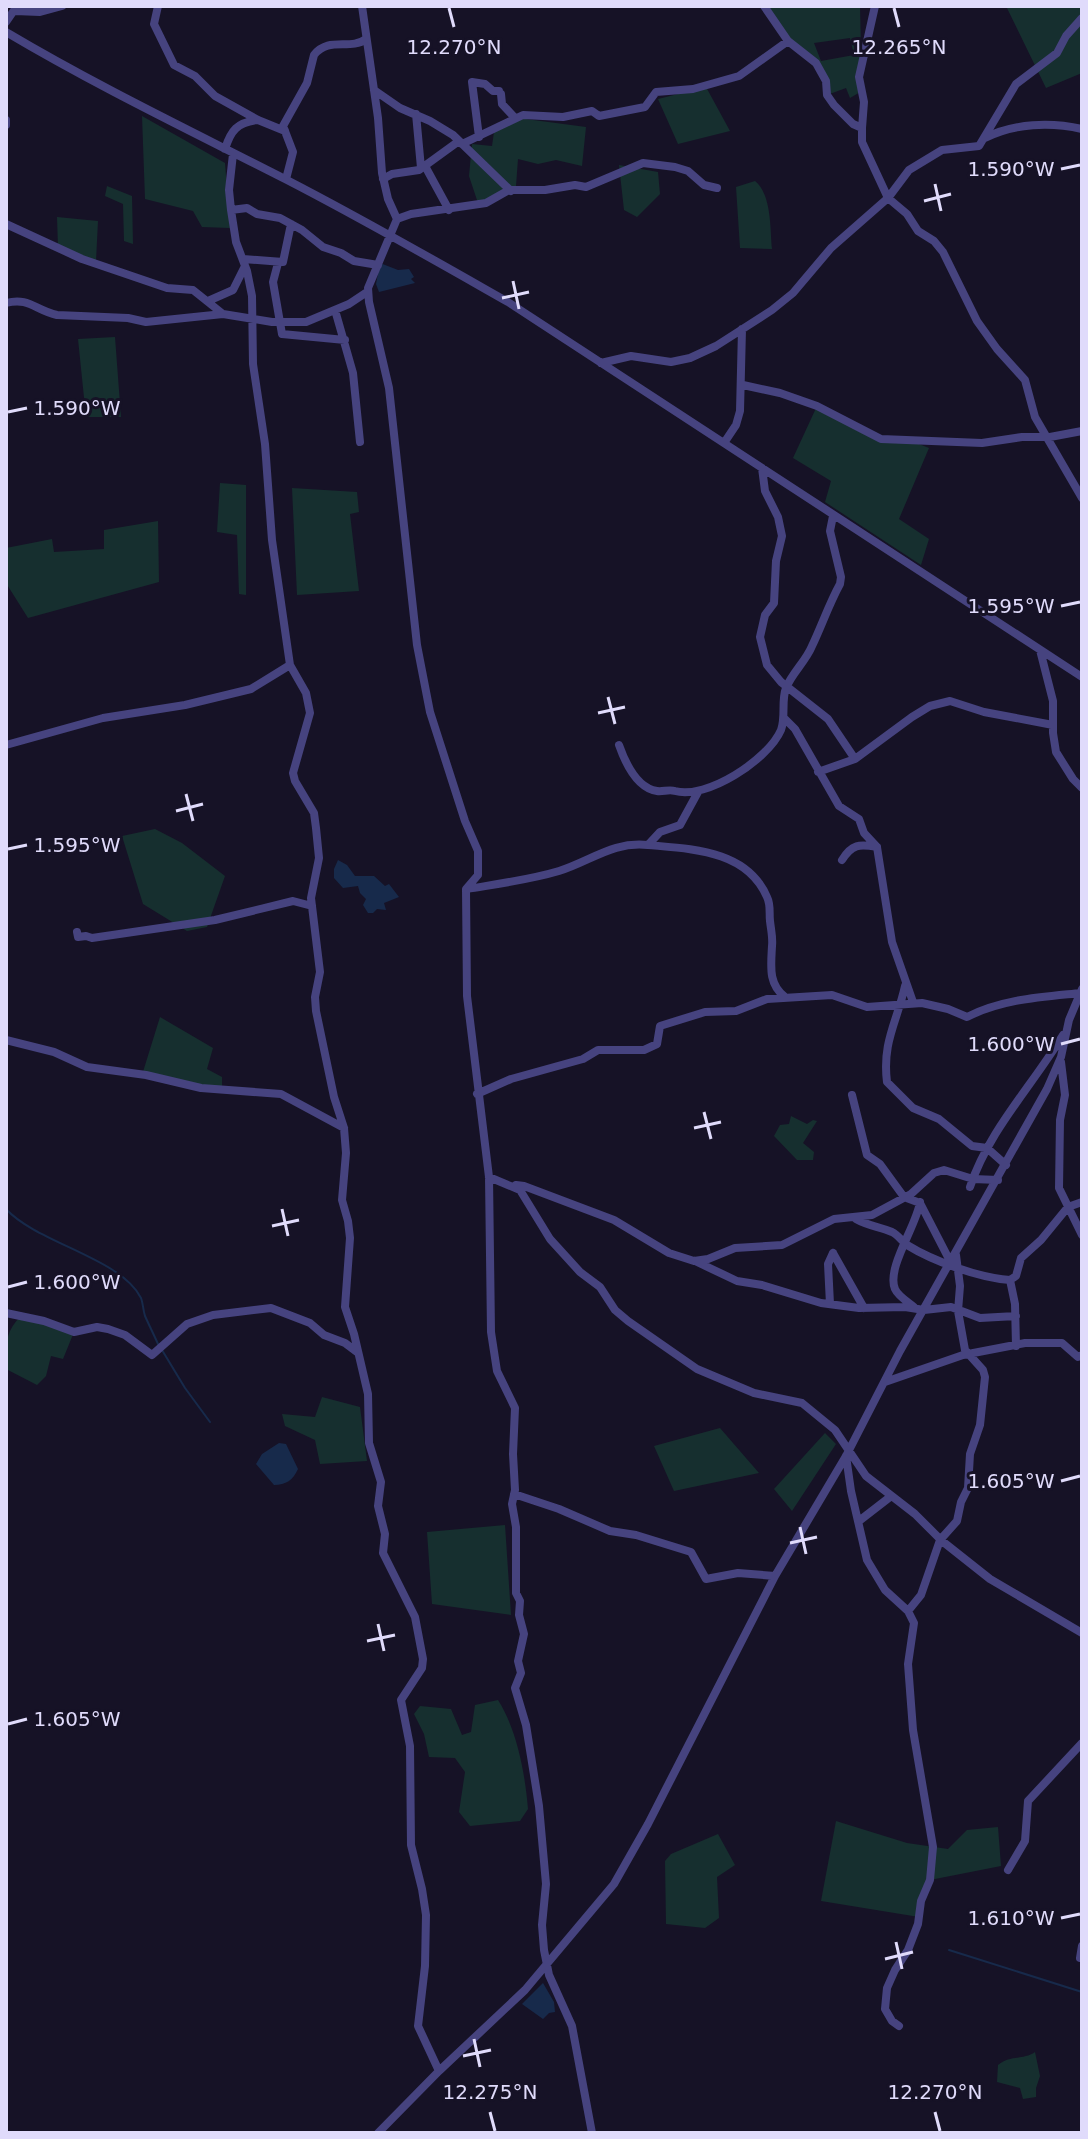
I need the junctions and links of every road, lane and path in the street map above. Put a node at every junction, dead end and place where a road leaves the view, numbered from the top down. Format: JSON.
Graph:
{"nodes":[{"id":1,"x":62,"y":6,"type":"edge"},
{"id":2,"x":158,"y":6,"type":"edge"},
{"id":3,"x":764,"y":6,"type":"edge"},
{"id":4,"x":875,"y":6,"type":"edge"},
{"id":5,"x":362,"y":7,"type":"edge"},
{"id":6,"x":16,"y":8,"type":"edge"},
{"id":7,"x":1082,"y":18,"type":"edge"},
{"id":8,"x":6,"y":22,"type":"edge"},
{"id":9,"x":6,"y":32,"type":"edge"},
{"id":10,"x":366,"y":39,"type":"junction"},
{"id":11,"x":788,"y":41,"type":"junction"},
{"id":12,"x":374,"y":90,"type":"junction"},
{"id":13,"x":392,"y":102,"type":"junction"},
{"id":14,"x":376,"y":106,"type":"junction"},
{"id":15,"x":416,"y":114,"type":"junction"},
{"id":16,"x":515,"y":118,"type":"junction"},
{"id":17,"x":258,"y":120,"type":"junction"},
{"id":18,"x":862,"y":128,"type":"junction"},
{"id":19,"x":1082,"y":129,"type":"edge"},
{"id":20,"x":285,"y":131,"type":"junction"},
{"id":21,"x":479,"y":137,"type":"junction"},
{"id":22,"x":984,"y":138,"type":"junction"},
{"id":23,"x":460,"y":142,"type":"junction"},
{"id":24,"x":229,"y":151,"type":"junction"},
{"id":25,"x":423,"y":167,"type":"junction"},
{"id":26,"x":286,"y":179,"type":"junction"},
{"id":27,"x":383,"y":179,"type":"junction"},
{"id":28,"x":717,"y":188,"type":"dead end"},
{"id":29,"x":511,"y":191,"type":"junction"},
{"id":30,"x":888,"y":198,"type":"junction"},
{"id":31,"x":231,"y":210,"type":"junction"},
{"id":32,"x":449,"y":210,"type":"junction"},
{"id":33,"x":397,"y":219,"type":"junction"},
{"id":34,"x":6,"y":224,"type":"edge"},
{"id":35,"x":291,"y":224,"type":"junction"},
{"id":36,"x":391,"y":236,"type":"junction"},
{"id":37,"x":244,"y":263,"type":"junction"},
{"id":38,"x":278,"y":263,"type":"junction"},
{"id":39,"x":378,"y":265,"type":"junction"},
{"id":40,"x":367,"y":292,"type":"junction"},
{"id":41,"x":208,"y":301,"type":"junction"},
{"id":42,"x":6,"y":303,"type":"edge"},
{"id":43,"x":335,"y":310,"type":"junction"},
{"id":44,"x":223,"y":314,"type":"junction"},
{"id":45,"x":252,"y":317,"type":"junction"},
{"id":46,"x":280,"y":323,"type":"junction"},
{"id":47,"x":742,"y":329,"type":"junction"},
{"id":48,"x":345,"y":340,"type":"junction"},
{"id":49,"x":601,"y":363,"type":"junction"},
{"id":50,"x":743,"y":385,"type":"junction"},
{"id":51,"x":1082,"y":431,"type":"edge"},
{"id":52,"x":1047,"y":437,"type":"junction"},
{"id":53,"x":360,"y":442,"type":"dead end"},
{"id":54,"x":724,"y":443,"type":"junction"},
{"id":55,"x":762,"y":468,"type":"junction"},
{"id":56,"x":1082,"y":498,"type":"edge"},
{"id":57,"x":833,"y":516,"type":"junction"},
{"id":58,"x":1040,"y":650,"type":"junction"},
{"id":59,"x":290,"y":665,"type":"junction"},
{"id":60,"x":1082,"y":677,"type":"edge"},
{"id":61,"x":786,"y":686,"type":"junction"},
{"id":62,"x":784,"y":718,"type":"junction"},
{"id":63,"x":1053,"y":725,"type":"junction"},
{"id":64,"x":6,"y":745,"type":"edge"},
{"id":65,"x":619,"y":745,"type":"dead end"},
{"id":66,"x":855,"y":759,"type":"junction"},
{"id":67,"x":818,"y":772,"type":"junction"},
{"id":68,"x":1082,"y":788,"type":"edge"},
{"id":69,"x":698,"y":792,"type":"junction"},
{"id":70,"x":648,"y":845,"type":"junction"},
{"id":71,"x":877,"y":847,"type":"junction"},
{"id":72,"x":842,"y":860,"type":"dead end"},
{"id":73,"x":466,"y":889,"type":"junction"},
{"id":74,"x":312,"y":906,"type":"junction"},
{"id":75,"x":77,"y":932,"type":"dead end"},
{"id":76,"x":906,"y":985,"type":"junction"},
{"id":77,"x":1081,"y":991,"type":"edge"},
{"id":78,"x":785,"y":997,"type":"junction"},
{"id":79,"x":913,"y":1002,"type":"junction"},
{"id":80,"x":901,"y":1003,"type":"junction"},
{"id":81,"x":1067,"y":1028,"type":"junction"},
{"id":82,"x":6,"y":1040,"type":"edge"},
{"id":83,"x":1061,"y":1057,"type":"junction"},
{"id":84,"x":477,"y":1094,"type":"junction"},
{"id":85,"x":852,"y":1095,"type":"dead end"},
{"id":86,"x":344,"y":1128,"type":"junction"},
{"id":87,"x":987,"y":1148,"type":"junction"},
{"id":88,"x":1006,"y":1165,"type":"junction"},
{"id":89,"x":489,"y":1177,"type":"junction"},
{"id":90,"x":998,"y":1180,"type":"junction"},
{"id":91,"x":971,"y":1183,"type":"junction"},
{"id":92,"x":920,"y":1185,"type":"junction"},
{"id":93,"x":515,"y":1186,"type":"junction"},
{"id":94,"x":904,"y":1197,"type":"junction"},
{"id":95,"x":1082,"y":1202,"type":"edge"},
{"id":96,"x":920,"y":1203,"type":"junction"},
{"id":97,"x":1068,"y":1207,"type":"junction"},
{"id":98,"x":856,"y":1219,"type":"junction"},
{"id":99,"x":1082,"y":1235,"type":"edge"},
{"id":100,"x":904,"y":1243,"type":"junction"},
{"id":101,"x":694,"y":1261,"type":"junction"},
{"id":102,"x":954,"y":1265,"type":"junction"},
{"id":103,"x":1010,"y":1280,"type":"junction"},
{"id":104,"x":830,"y":1304,"type":"junction"},
{"id":105,"x":864,"y":1308,"type":"junction"},
{"id":106,"x":919,"y":1309,"type":"junction"},
{"id":107,"x":958,"y":1311,"type":"junction"},
{"id":108,"x":6,"y":1313,"type":"edge"},
{"id":109,"x":1016,"y":1316,"type":"junction"},
{"id":110,"x":1016,"y":1346,"type":"junction"},
{"id":111,"x":357,"y":1352,"type":"junction"},
{"id":112,"x":969,"y":1354,"type":"junction"},
{"id":113,"x":1082,"y":1355,"type":"edge"},
{"id":114,"x":885,"y":1382,"type":"junction"},
{"id":115,"x":847,"y":1453,"type":"junction"},
{"id":116,"x":514,"y":1494,"type":"junction"},
{"id":117,"x":890,"y":1497,"type":"junction"},
{"id":118,"x":859,"y":1521,"type":"junction"},
{"id":119,"x":940,"y":1540,"type":"junction"},
{"id":120,"x":775,"y":1576,"type":"junction"},
{"id":121,"x":908,"y":1611,"type":"junction"},
{"id":122,"x":1082,"y":1633,"type":"edge"},
{"id":123,"x":1082,"y":1743,"type":"edge"},
{"id":124,"x":1008,"y":1870,"type":"dead end"},
{"id":125,"x":1082,"y":1946,"type":"edge"},
{"id":126,"x":1080,"y":1958,"type":"dead end"},
{"id":127,"x":548,"y":1966,"type":"junction"},
{"id":128,"x":899,"y":2026,"type":"dead end"},
{"id":129,"x":439,"y":2071,"type":"junction"},
{"id":130,"x":378,"y":2133,"type":"edge"},
{"id":131,"x":592,"y":2133,"type":"edge"}],
"edges":[{"from":1,"to":6,"type":"street"},
{"from":2,"to":17,"type":"street"},
{"from":3,"to":11,"type":"street"},
{"from":4,"to":18,"type":"street"},
{"from":5,"to":10,"type":"street"},
{"from":6,"to":8,"type":"street"},
{"from":7,"to":22,"type":"street"},
{"from":9,"to":24,"type":"street"},
{"from":10,"to":12,"type":"street"},
{"from":10,"to":20,"type":"street"},
{"from":11,"to":16,"type":"street"},
{"from":11,"to":18,"type":"street"},
{"from":12,"to":13,"type":"street"},
{"from":12,"to":14,"type":"street"},
{"from":13,"to":14,"type":"street"},
{"from":13,"to":15,"type":"street"},
{"from":14,"to":27,"type":"street"},
{"from":15,"to":23,"type":"street"},
{"from":15,"to":25,"type":"street"},
{"from":16,"to":21,"type":"street"},
{"from":16,"to":21,"type":"street"},
{"from":17,"to":20,"type":"street"},
{"from":17,"to":24,"type":"street"},
{"from":18,"to":30,"type":"street"},
{"from":19,"to":22,"type":"street"},
{"from":20,"to":26,"type":"street"},
{"from":21,"to":23,"type":"street"},
{"from":22,"to":30,"type":"street"},
{"from":23,"to":25,"type":"street"},
{"from":23,"to":29,"type":"street"},
{"from":24,"to":26,"type":"street"},
{"from":24,"to":31,"type":"street"},
{"from":25,"to":27,"type":"street"},
{"from":25,"to":32,"type":"street"},
{"from":26,"to":36,"type":"street"},
{"from":27,"to":33,"type":"street"},
{"from":28,"to":29,"type":"street"},
{"from":29,"to":32,"type":"street"},
{"from":30,"to":47,"type":"street"},
{"from":30,"to":52,"type":"street"},
{"from":31,"to":35,"type":"street"},
{"from":31,"to":37,"type":"street"},
{"from":32,"to":33,"type":"street"},
{"from":33,"to":36,"type":"street"},
{"from":34,"to":41,"type":"street"},
{"from":35,"to":38,"type":"street"},
{"from":35,"to":39,"type":"street"},
{"from":36,"to":39,"type":"street"},
{"from":36,"to":49,"type":"street"},
{"from":37,"to":38,"type":"street"},
{"from":37,"to":41,"type":"street"},
{"from":37,"to":45,"type":"street"},
{"from":38,"to":46,"type":"street"},
{"from":39,"to":40,"type":"street"},
{"from":40,"to":43,"type":"street"},
{"from":40,"to":73,"type":"street"},
{"from":41,"to":44,"type":"street"},
{"from":42,"to":44,"type":"street"},
{"from":43,"to":46,"type":"street"},
{"from":43,"to":48,"type":"street"},
{"from":44,"to":45,"type":"street"},
{"from":45,"to":46,"type":"street"},
{"from":45,"to":59,"type":"street"},
{"from":46,"to":48,"type":"street"},
{"from":47,"to":49,"type":"street"},
{"from":47,"to":50,"type":"street"},
{"from":48,"to":53,"type":"street"},
{"from":49,"to":54,"type":"street"},
{"from":50,"to":52,"type":"street"},
{"from":50,"to":54,"type":"street"},
{"from":51,"to":52,"type":"street"},
{"from":52,"to":56,"type":"street"},
{"from":54,"to":55,"type":"street"},
{"from":55,"to":57,"type":"street"},
{"from":55,"to":61,"type":"street"},
{"from":57,"to":58,"type":"street"},
{"from":57,"to":61,"type":"street"},
{"from":58,"to":60,"type":"street"},
{"from":58,"to":63,"type":"street"},
{"from":59,"to":64,"type":"street"},
{"from":59,"to":74,"type":"street"},
{"from":61,"to":62,"type":"street"},
{"from":61,"to":66,"type":"street"},
{"from":62,"to":67,"type":"street"},
{"from":62,"to":69,"type":"street"},
{"from":63,"to":66,"type":"street"},
{"from":63,"to":68,"type":"street"},
{"from":65,"to":69,"type":"street"},
{"from":66,"to":67,"type":"street"},
{"from":67,"to":71,"type":"street"},
{"from":69,"to":70,"type":"street"},
{"from":70,"to":73,"type":"street"},
{"from":70,"to":78,"type":"street"},
{"from":71,"to":72,"type":"street"},
{"from":71,"to":76,"type":"street"},
{"from":73,"to":84,"type":"street"},
{"from":74,"to":75,"type":"street"},
{"from":74,"to":86,"type":"street"},
{"from":76,"to":79,"type":"street"},
{"from":76,"to":80,"type":"street"},
{"from":77,"to":79,"type":"street"},
{"from":77,"to":81,"type":"street"},
{"from":78,"to":80,"type":"street"},
{"from":78,"to":84,"type":"street"},
{"from":79,"to":80,"type":"street"},
{"from":80,"to":87,"type":"street"},
{"from":81,"to":83,"type":"street"},
{"from":81,"to":87,"type":"street"},
{"from":82,"to":86,"type":"street"},
{"from":83,"to":88,"type":"street"},
{"from":83,"to":97,"type":"street"},
{"from":84,"to":89,"type":"street"},
{"from":85,"to":94,"type":"street"},
{"from":86,"to":111,"type":"street"},
{"from":87,"to":88,"type":"street"},
{"from":87,"to":91,"type":"street"},
{"from":88,"to":90,"type":"street"},
{"from":89,"to":93,"type":"street"},
{"from":89,"to":116,"type":"street"},
{"from":90,"to":91,"type":"street"},
{"from":90,"to":102,"type":"street"},
{"from":91,"to":92,"type":"street"},
{"from":92,"to":94,"type":"street"},
{"from":92,"to":96,"type":"street"},
{"from":93,"to":101,"type":"street"},
{"from":93,"to":115,"type":"street"},
{"from":94,"to":96,"type":"street"},
{"from":94,"to":98,"type":"street"},
{"from":95,"to":97,"type":"street"},
{"from":96,"to":100,"type":"street"},
{"from":96,"to":102,"type":"street"},
{"from":97,"to":99,"type":"street"},
{"from":97,"to":103,"type":"street"},
{"from":98,"to":100,"type":"street"},
{"from":98,"to":101,"type":"street"},
{"from":100,"to":102,"type":"street"},
{"from":100,"to":106,"type":"street"},
{"from":101,"to":104,"type":"street"},
{"from":102,"to":103,"type":"street"},
{"from":102,"to":106,"type":"street"},
{"from":102,"to":107,"type":"street"},
{"from":103,"to":109,"type":"street"},
{"from":104,"to":105,"type":"street"},
{"from":104,"to":105,"type":"street"},
{"from":105,"to":106,"type":"street"},
{"from":106,"to":107,"type":"street"},
{"from":106,"to":114,"type":"street"},
{"from":107,"to":109,"type":"street"},
{"from":107,"to":112,"type":"street"},
{"from":108,"to":111,"type":"street"},
{"from":109,"to":110,"type":"street"},
{"from":110,"to":112,"type":"street"},
{"from":110,"to":113,"type":"street"},
{"from":111,"to":129,"type":"street"},
{"from":112,"to":114,"type":"street"},
{"from":112,"to":119,"type":"street"},
{"from":114,"to":115,"type":"street"},
{"from":115,"to":117,"type":"street"},
{"from":115,"to":118,"type":"street"},
{"from":115,"to":120,"type":"street"},
{"from":116,"to":120,"type":"street"},
{"from":116,"to":127,"type":"street"},
{"from":117,"to":118,"type":"street"},
{"from":117,"to":119,"type":"street"},
{"from":118,"to":121,"type":"street"},
{"from":119,"to":121,"type":"street"},
{"from":119,"to":122,"type":"street"},
{"from":120,"to":127,"type":"street"},
{"from":121,"to":128,"type":"street"},
{"from":123,"to":124,"type":"street"},
{"from":125,"to":126,"type":"street"},
{"from":127,"to":129,"type":"street"},
{"from":127,"to":131,"type":"street"},
{"from":129,"to":130,"type":"street"}]}
